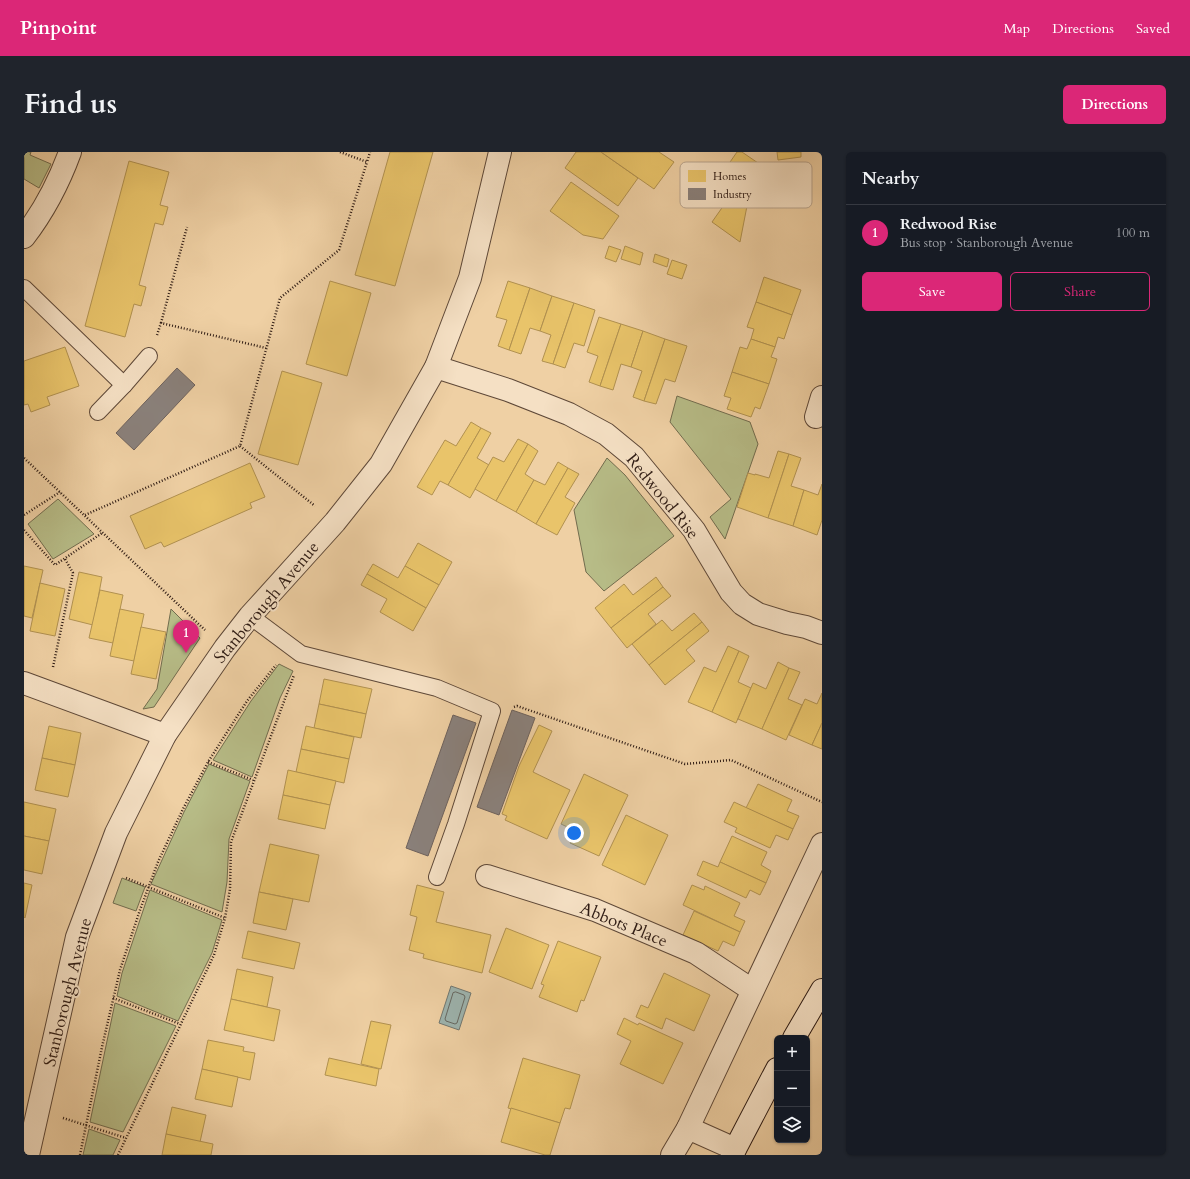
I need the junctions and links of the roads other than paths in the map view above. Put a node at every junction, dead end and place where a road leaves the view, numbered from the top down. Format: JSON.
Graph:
{"nodes":[{"id":1,"x":70,"y":152,"type":"edge"},
{"id":2,"x":500,"y":152,"type":"edge"},
{"id":3,"x":24,"y":237,"type":"edge"},
{"id":4,"x":24,"y":288,"type":"edge"},
{"id":5,"x":149,"y":356,"type":"road end"},
{"id":6,"x":436,"y":366,"type":"junction"},
{"id":7,"x":124,"y":385,"type":"junction"},
{"id":8,"x":98,"y":412,"type":"dead end"},
{"id":9,"x":250,"y":616,"type":"junction"},
{"id":10,"x":822,"y":633,"type":"edge"},
{"id":11,"x":24,"y":683,"type":"edge"},
{"id":12,"x":166,"y":735,"type":"junction"},
{"id":13,"x":822,"y":844,"type":"edge"},
{"id":14,"x":487,"y":876,"type":"dead end"},
{"id":15,"x":437,"y":878,"type":"dead end"},
{"id":16,"x":752,"y":990,"type":"junction"},
{"id":17,"x":822,"y":990,"type":"edge"},
{"id":18,"x":796,"y":1035,"type":"edge"},
{"id":19,"x":776,"y":1071,"type":"edge"},
{"id":20,"x":688,"y":1128,"type":"junction"},
{"id":21,"x":733,"y":1152,"type":"edge"},
{"id":22,"x":28,"y":1155,"type":"edge"},
{"id":23,"x":672,"y":1155,"type":"edge"}],
"edges":[{"from":1,"to":3,"type":"street"},
{"from":2,"to":6,"type":"street","name":"Stanborough Avenue"},
{"from":4,"to":7,"type":"lane"},
{"from":5,"to":7,"type":"lane"},
{"from":6,"to":9,"type":"street","name":"Stanborough Avenue"},
{"from":6,"to":10,"type":"street","name":"Redwood Rise"},
{"from":7,"to":8,"type":"lane"},
{"from":9,"to":12,"type":"street","name":"Stanborough Avenue"},
{"from":9,"to":15,"type":"lane"},
{"from":11,"to":12,"type":"street"},
{"from":12,"to":22,"type":"street","name":"Stanborough Avenue"},
{"from":13,"to":16,"type":"street"},
{"from":14,"to":16,"type":"street","name":"Abbots Place"},
{"from":16,"to":20,"type":"street"},
{"from":17,"to":18,"type":"street"},
{"from":19,"to":21,"type":"street"},
{"from":20,"to":21,"type":"street"},
{"from":20,"to":23,"type":"street"}]}
